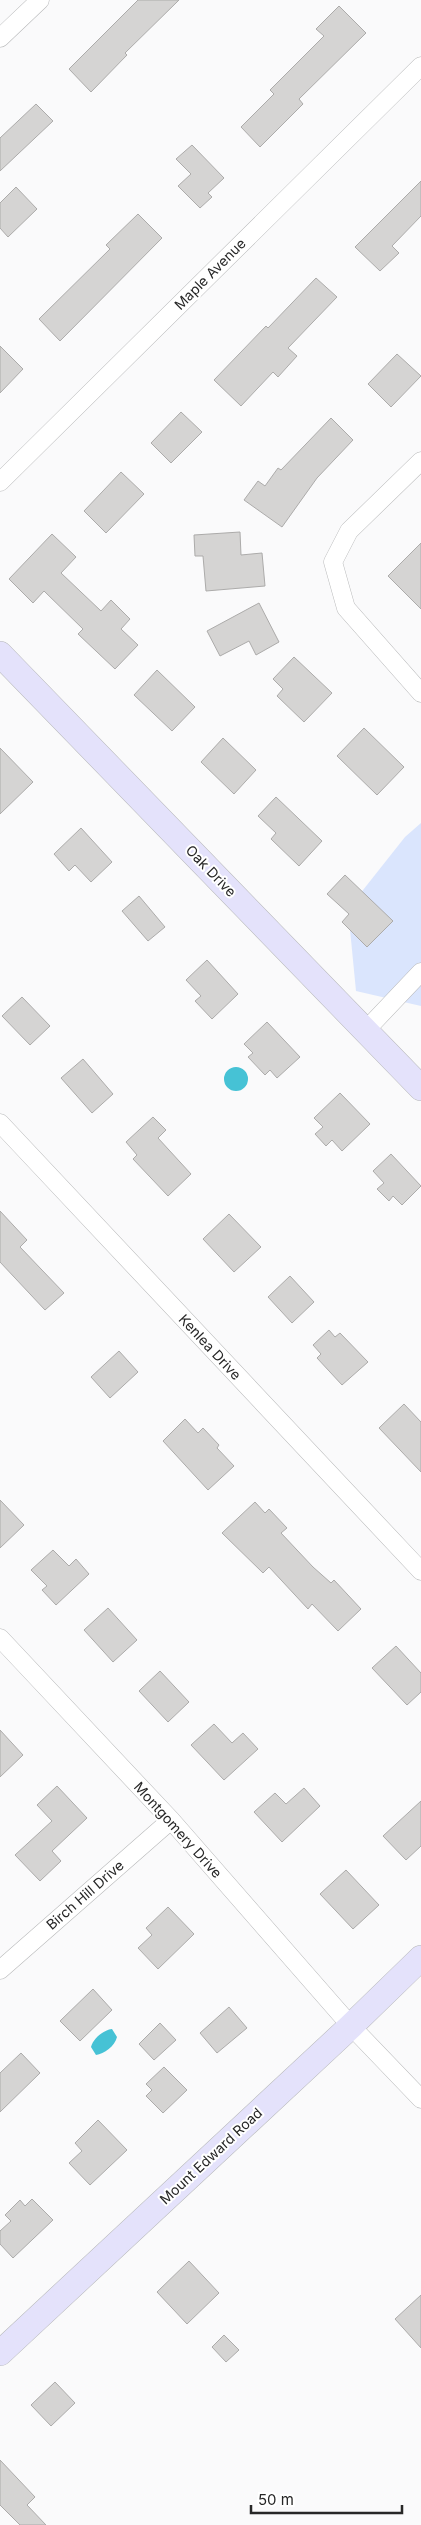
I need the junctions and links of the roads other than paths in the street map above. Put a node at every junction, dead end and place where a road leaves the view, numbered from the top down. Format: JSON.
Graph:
{"nodes":[{"id":1,"x":40,"y":0,"type":"edge"},
{"id":2,"x":0,"y":38,"type":"edge"},
{"id":3,"x":421,"y":66,"type":"edge"},
{"id":4,"x":421,"y":461,"type":"edge"},
{"id":5,"x":0,"y":482,"type":"edge"},
{"id":6,"x":0,"y":654,"type":"edge"},
{"id":7,"x":421,"y":693,"type":"edge"},
{"id":8,"x":421,"y":972,"type":"edge"},
{"id":9,"x":366,"y":1030,"type":"junction"},
{"id":10,"x":421,"y":1088,"type":"edge"},
{"id":11,"x":0,"y":1123,"type":"edge"},
{"id":12,"x":421,"y":1571,"type":"edge"},
{"id":13,"x":0,"y":1638,"type":"edge"},
{"id":14,"x":170,"y":1820,"type":"junction"},
{"id":15,"x":421,"y":1958,"type":"edge"},
{"id":16,"x":0,"y":1970,"type":"edge"},
{"id":17,"x":351,"y":2026,"type":"junction"},
{"id":18,"x":421,"y":2099,"type":"edge"},
{"id":19,"x":0,"y":2353,"type":"edge"}],
"edges":[{"from":1,"to":2,"type":"street"},
{"from":3,"to":5,"type":"street","name":"Maple Avenue"},
{"from":4,"to":7,"type":"street"},
{"from":6,"to":9,"type":"street","name":"Oak Drive"},
{"from":8,"to":9,"type":"street"},
{"from":9,"to":10,"type":"street","name":"Oak Drive"},
{"from":11,"to":12,"type":"street","name":"Kenlea Drive"},
{"from":13,"to":14,"type":"street","name":"Montgomery Drive"},
{"from":14,"to":16,"type":"street","name":"Birch Hill Drive"},
{"from":14,"to":17,"type":"street","name":"Montgomery Drive"},
{"from":15,"to":17,"type":"street","name":"Mount Edward Road"},
{"from":17,"to":18,"type":"street","name":"Montgomery Drive"},
{"from":17,"to":19,"type":"street","name":"Mount Edward Road"}]}
